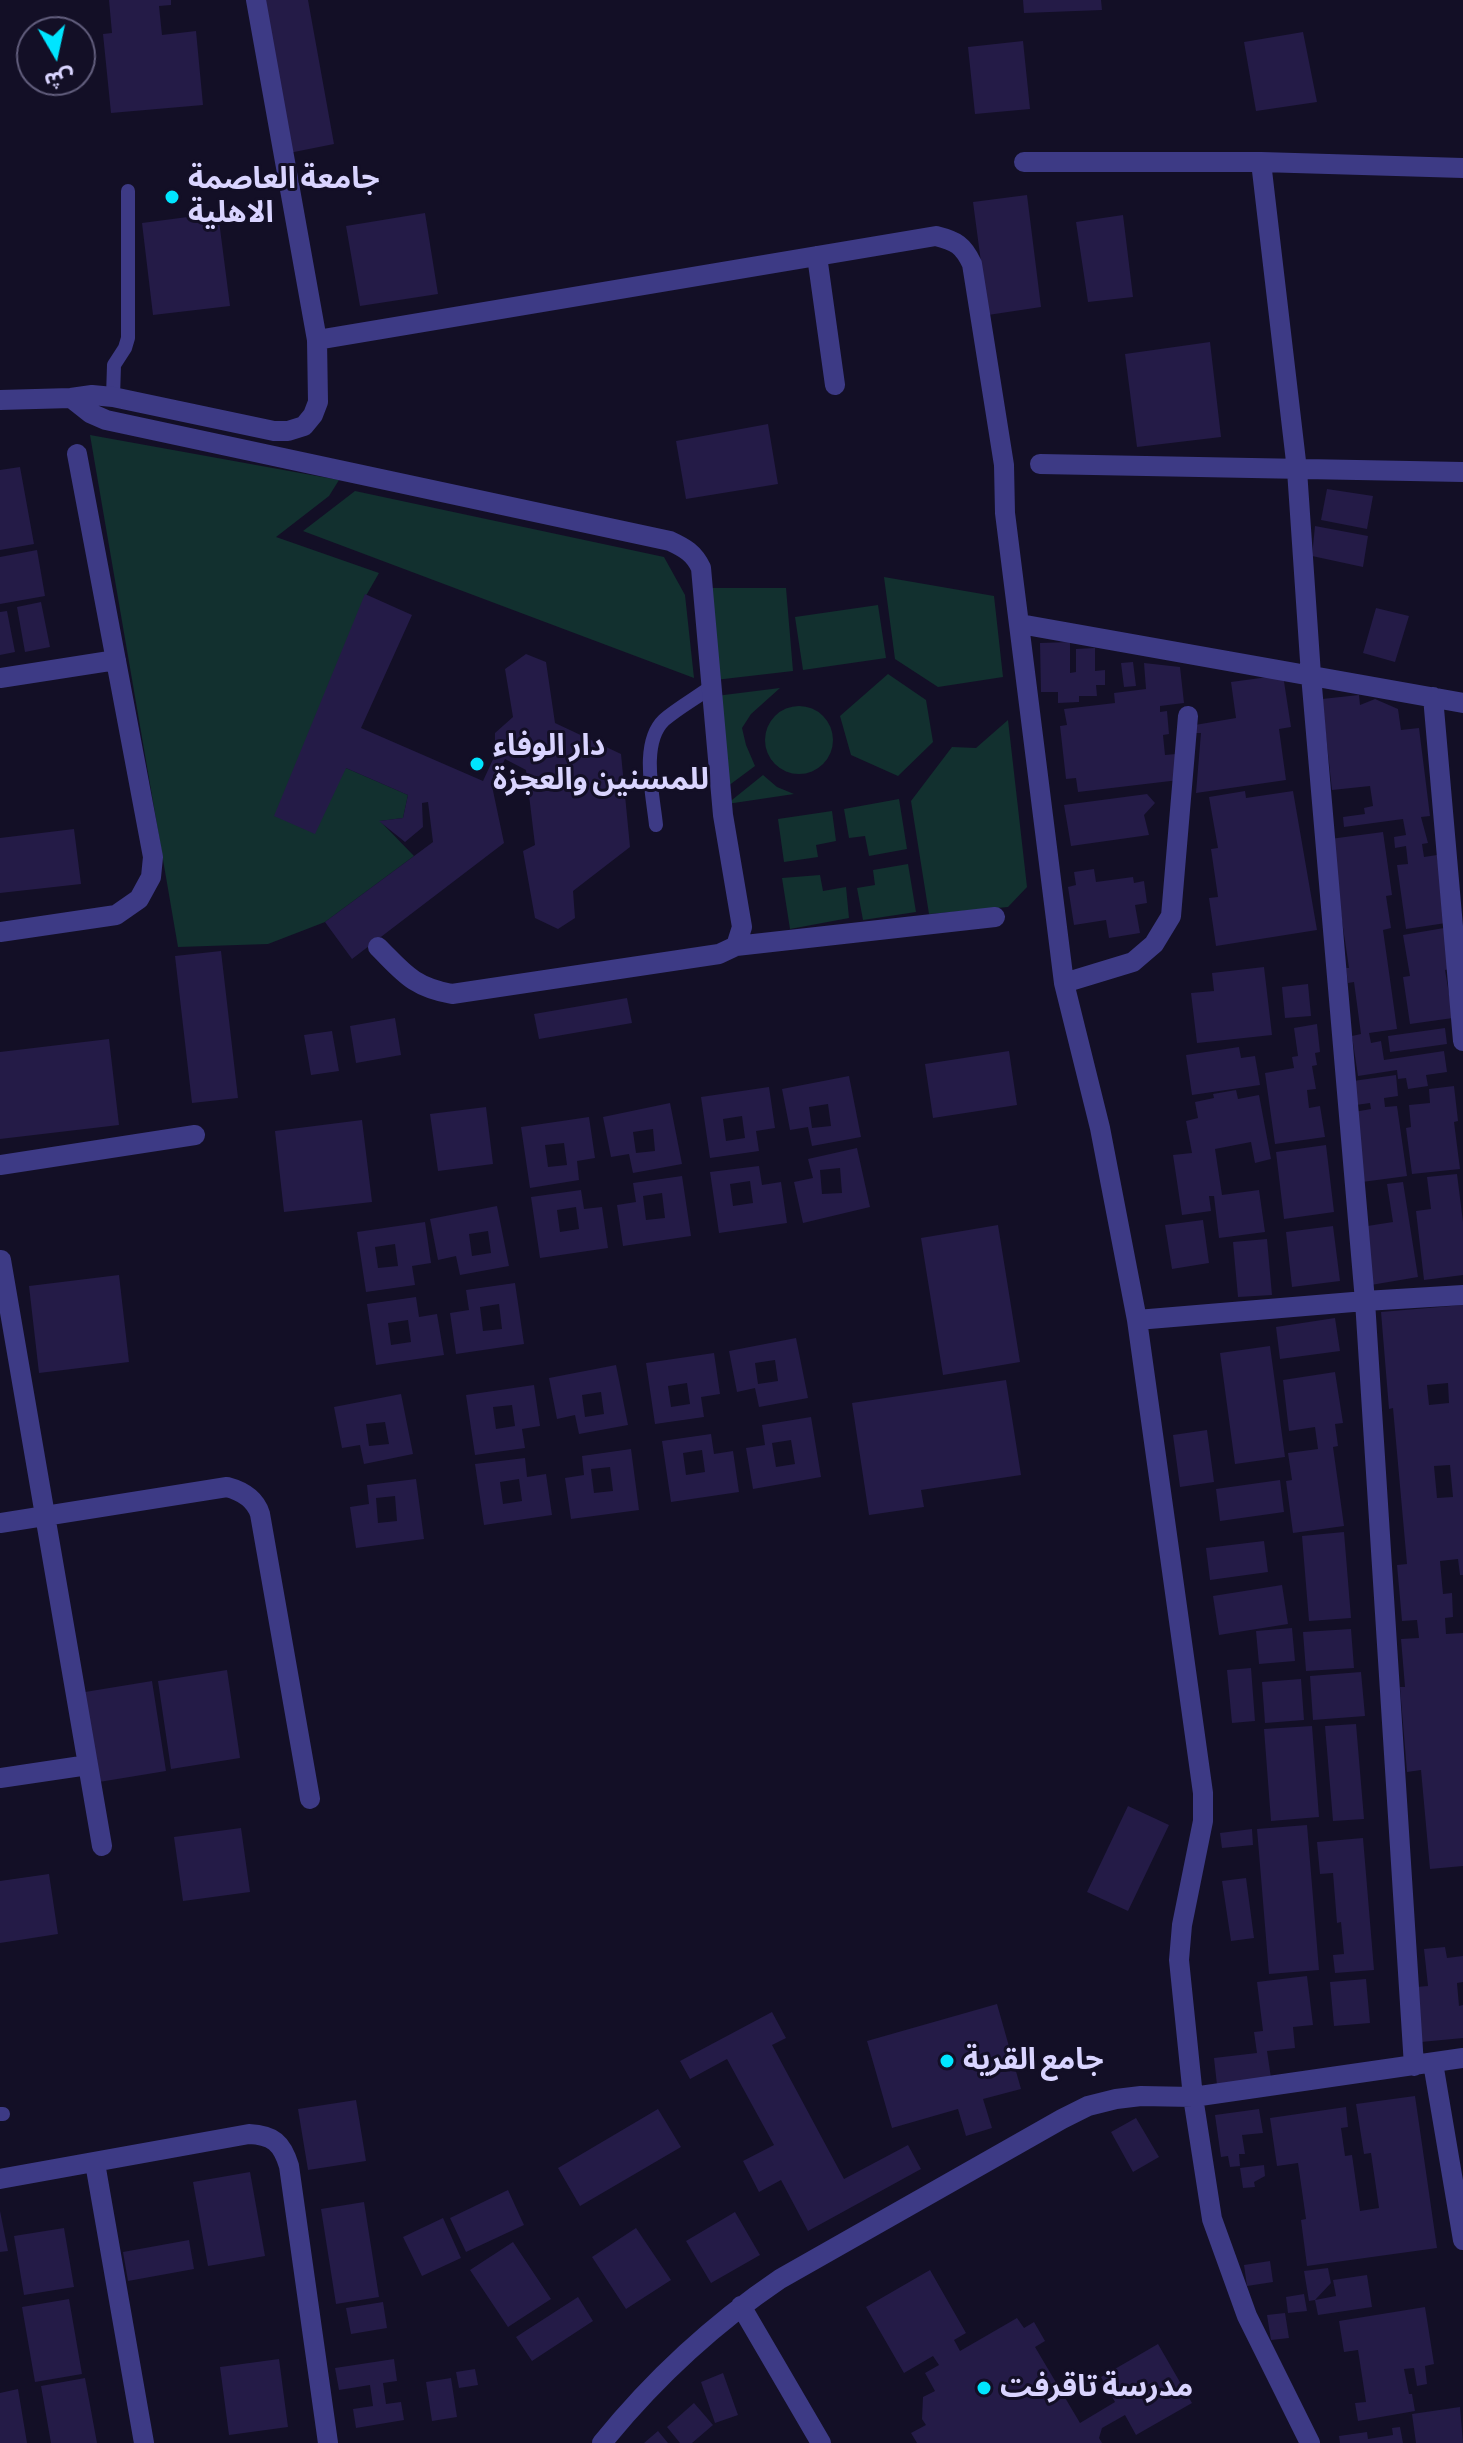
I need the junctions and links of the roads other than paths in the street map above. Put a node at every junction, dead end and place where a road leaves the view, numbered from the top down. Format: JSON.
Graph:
{"nodes":[{"id":1,"x":256,"y":0,"type":"edge"},
{"id":2,"x":1024,"y":162,"type":"dead end"},
{"id":3,"x":1261,"y":162,"type":"junction"},
{"id":4,"x":1463,"y":168,"type":"edge"},
{"id":5,"x":128,"y":191,"type":"dead end"},
{"id":6,"x":817,"y":256,"type":"junction"},
{"id":7,"x":317,"y":340,"type":"junction"},
{"id":8,"x":835,"y":385,"type":"dead end"},
{"id":9,"x":113,"y":397,"type":"junction"},
{"id":10,"x":71,"y":398,"type":"junction"},
{"id":11,"x":0,"y":400,"type":"edge"},
{"id":12,"x":77,"y":454,"type":"dead end"},
{"id":13,"x":1040,"y":464,"type":"dead end"},
{"id":14,"x":1297,"y":470,"type":"junction"},
{"id":15,"x":1463,"y":472,"type":"edge"},
{"id":16,"x":1020,"y":624,"type":"junction"},
{"id":17,"x":116,"y":660,"type":"junction"},
{"id":18,"x":1311,"y":675,"type":"junction"},
{"id":19,"x":0,"y":678,"type":"edge"},
{"id":20,"x":711,"y":687,"type":"junction"},
{"id":21,"x":1433,"y":697,"type":"junction"},
{"id":22,"x":1463,"y":703,"type":"edge"},
{"id":23,"x":1188,"y":716,"type":"dead end"},
{"id":24,"x":656,"y":825,"type":"dead end"},
{"id":25,"x":995,"y":917,"type":"dead end"},
{"id":26,"x":0,"y":932,"type":"edge"},
{"id":27,"x":736,"y":946,"type":"junction"},
{"id":28,"x":378,"y":947,"type":"dead end"},
{"id":29,"x":1064,"y":983,"type":"junction"},
{"id":30,"x":1463,"y":1041,"type":"edge"},
{"id":31,"x":195,"y":1135,"type":"dead end"},
{"id":32,"x":0,"y":1165,"type":"edge"},
{"id":33,"x":1,"y":1260,"type":"edge"},
{"id":34,"x":1463,"y":1295,"type":"edge"},
{"id":35,"x":1365,"y":1301,"type":"junction"},
{"id":36,"x":1137,"y":1320,"type":"junction"},
{"id":37,"x":45,"y":1516,"type":"junction"},
{"id":38,"x":0,"y":1523,"type":"edge"},
{"id":39,"x":88,"y":1765,"type":"junction"},
{"id":40,"x":0,"y":1778,"type":"edge"},
{"id":41,"x":310,"y":1799,"type":"dead end"},
{"id":42,"x":102,"y":1846,"type":"dead end"},
{"id":43,"x":1463,"y":2058,"type":"edge"},
{"id":44,"x":1423,"y":2064,"type":"junction"},
{"id":45,"x":1193,"y":2097,"type":"junction"},
{"id":46,"x":95,"y":2163,"type":"junction"},
{"id":47,"x":0,"y":2179,"type":"edge"},
{"id":48,"x":1463,"y":2240,"type":"edge"},
{"id":49,"x":741,"y":2306,"type":"junction"},
{"id":50,"x":144,"y":2443,"type":"edge"},
{"id":51,"x":328,"y":2443,"type":"edge"},
{"id":52,"x":602,"y":2443,"type":"edge"},
{"id":53,"x":821,"y":2443,"type":"edge"},
{"id":54,"x":1310,"y":2443,"type":"edge"}],
"edges":[{"from":1,"to":7,"type":"street"},
{"from":2,"to":3,"type":"street"},
{"from":3,"to":4,"type":"street"},
{"from":3,"to":14,"type":"street"},
{"from":5,"to":9,"type":"lane"},
{"from":6,"to":7,"type":"street"},
{"from":6,"to":8,"type":"street"},
{"from":6,"to":16,"type":"street"},
{"from":7,"to":9,"type":"street"},
{"from":9,"to":10,"type":"street"},
{"from":10,"to":11,"type":"street"},
{"from":10,"to":20,"type":"street"},
{"from":12,"to":17,"type":"street"},
{"from":13,"to":14,"type":"street"},
{"from":14,"to":15,"type":"street"},
{"from":14,"to":18,"type":"street"},
{"from":16,"to":18,"type":"street"},
{"from":16,"to":29,"type":"street"},
{"from":17,"to":19,"type":"street"},
{"from":17,"to":26,"type":"street"},
{"from":18,"to":21,"type":"street"},
{"from":18,"to":35,"type":"street"},
{"from":20,"to":24,"type":"lane"},
{"from":20,"to":27,"type":"street"},
{"from":21,"to":22,"type":"street"},
{"from":21,"to":30,"type":"street"},
{"from":23,"to":29,"type":"street"},
{"from":25,"to":27,"type":"street"},
{"from":27,"to":28,"type":"street"},
{"from":29,"to":36,"type":"street"},
{"from":31,"to":32,"type":"street"},
{"from":33,"to":37,"type":"street"},
{"from":34,"to":35,"type":"street"},
{"from":35,"to":36,"type":"street"},
{"from":35,"to":44,"type":"street"},
{"from":36,"to":45,"type":"street"},
{"from":37,"to":38,"type":"street"},
{"from":37,"to":39,"type":"street"},
{"from":37,"to":41,"type":"street"},
{"from":39,"to":40,"type":"street"},
{"from":39,"to":42,"type":"street"},
{"from":43,"to":44,"type":"street"},
{"from":44,"to":45,"type":"street"},
{"from":44,"to":48,"type":"street"},
{"from":45,"to":49,"type":"street"},
{"from":45,"to":54,"type":"street"},
{"from":46,"to":47,"type":"street"},
{"from":46,"to":50,"type":"street"},
{"from":46,"to":51,"type":"street"},
{"from":49,"to":52,"type":"street"},
{"from":49,"to":53,"type":"street"}]}
